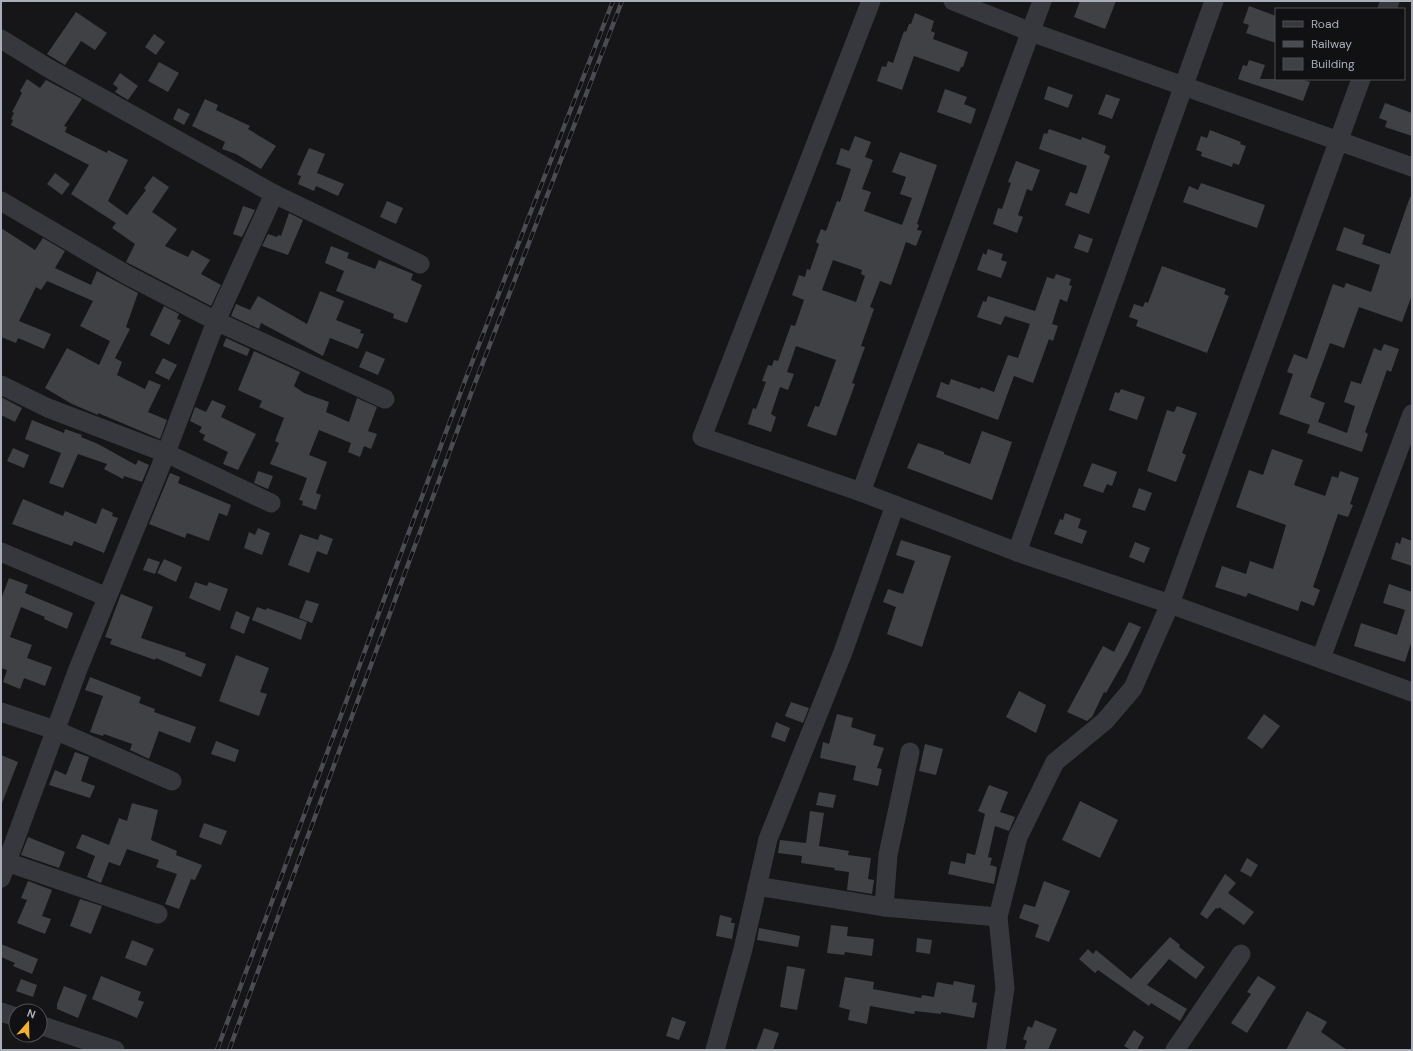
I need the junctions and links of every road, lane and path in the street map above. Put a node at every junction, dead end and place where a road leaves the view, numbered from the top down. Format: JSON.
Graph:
{"nodes":[{"id":1,"x":871,"y":1,"type":"edge"},
{"id":2,"x":953,"y":1,"type":"edge"},
{"id":3,"x":1042,"y":1,"type":"edge"},
{"id":4,"x":1214,"y":1,"type":"edge"},
{"id":5,"x":1031,"y":32,"type":"junction"},
{"id":6,"x":1,"y":39,"type":"edge"},
{"id":7,"x":1361,"y":80,"type":"edge"},
{"id":8,"x":1183,"y":84,"type":"junction"},
{"id":9,"x":1338,"y":140,"type":"junction"},
{"id":10,"x":1412,"y":167,"type":"edge"},
{"id":11,"x":274,"y":194,"type":"junction"},
{"id":12,"x":1,"y":201,"type":"edge"},
{"id":13,"x":420,"y":264,"type":"dead end"},
{"id":14,"x":216,"y":321,"type":"junction"},
{"id":15,"x":1,"y":385,"type":"edge"},
{"id":16,"x":386,"y":399,"type":"dead end"},
{"id":17,"x":1412,"y":414,"type":"edge"},
{"id":18,"x":166,"y":453,"type":"junction"},
{"id":19,"x":861,"y":492,"type":"junction"},
{"id":20,"x":271,"y":503,"type":"dead end"},
{"id":21,"x":896,"y":505,"type":"junction"},
{"id":22,"x":1,"y":552,"type":"edge"},
{"id":23,"x":1017,"y":552,"type":"junction"},
{"id":24,"x":107,"y":597,"type":"junction"},
{"id":25,"x":1170,"y":604,"type":"junction"},
{"id":26,"x":1321,"y":658,"type":"junction"},
{"id":27,"x":1412,"y":692,"type":"edge"},
{"id":28,"x":1,"y":712,"type":"edge"},
{"id":29,"x":55,"y":730,"type":"junction"},
{"id":30,"x":910,"y":752,"type":"dead end"},
{"id":31,"x":172,"y":781,"type":"dead end"},
{"id":32,"x":3,"y":867,"type":"edge"},
{"id":33,"x":757,"y":886,"type":"junction"},
{"id":34,"x":884,"y":908,"type":"junction"},
{"id":35,"x":158,"y":914,"type":"dead end"},
{"id":36,"x":998,"y":917,"type":"junction"},
{"id":37,"x":1241,"y":954,"type":"dead end"},
{"id":38,"x":48,"y":1028,"type":"edge"},
{"id":39,"x":115,"y":1050,"type":"edge"},
{"id":40,"x":715,"y":1050,"type":"edge"},
{"id":41,"x":996,"y":1050,"type":"edge"},
{"id":42,"x":1175,"y":1050,"type":"edge"}],
"edges":[{"from":1,"to":19,"type":"street"},
{"from":2,"to":5,"type":"street"},
{"from":3,"to":5,"type":"street"},
{"from":4,"to":8,"type":"street"},
{"from":5,"to":8,"type":"street"},
{"from":5,"to":19,"type":"street"},
{"from":6,"to":11,"type":"street"},
{"from":7,"to":9,"type":"street"},
{"from":8,"to":9,"type":"street"},
{"from":8,"to":23,"type":"street"},
{"from":9,"to":10,"type":"street"},
{"from":9,"to":25,"type":"street"},
{"from":11,"to":13,"type":"street"},
{"from":11,"to":14,"type":"street"},
{"from":12,"to":14,"type":"street"},
{"from":14,"to":16,"type":"street"},
{"from":14,"to":18,"type":"street"},
{"from":15,"to":18,"type":"street"},
{"from":17,"to":26,"type":"street"},
{"from":18,"to":20,"type":"street"},
{"from":18,"to":24,"type":"street"},
{"from":19,"to":21,"type":"street"},
{"from":21,"to":23,"type":"street"},
{"from":21,"to":33,"type":"street"},
{"from":22,"to":24,"type":"street"},
{"from":23,"to":25,"type":"street"},
{"from":24,"to":29,"type":"street"},
{"from":25,"to":26,"type":"street"},
{"from":25,"to":36,"type":"street"},
{"from":26,"to":27,"type":"street"},
{"from":28,"to":29,"type":"street"},
{"from":29,"to":31,"type":"street"},
{"from":29,"to":32,"type":"street"},
{"from":30,"to":34,"type":"street"},
{"from":32,"to":35,"type":"street"},
{"from":33,"to":34,"type":"street"},
{"from":33,"to":40,"type":"street"},
{"from":34,"to":36,"type":"street"},
{"from":36,"to":41,"type":"street"},
{"from":37,"to":42,"type":"street"},
{"from":38,"to":39,"type":"street"}]}
